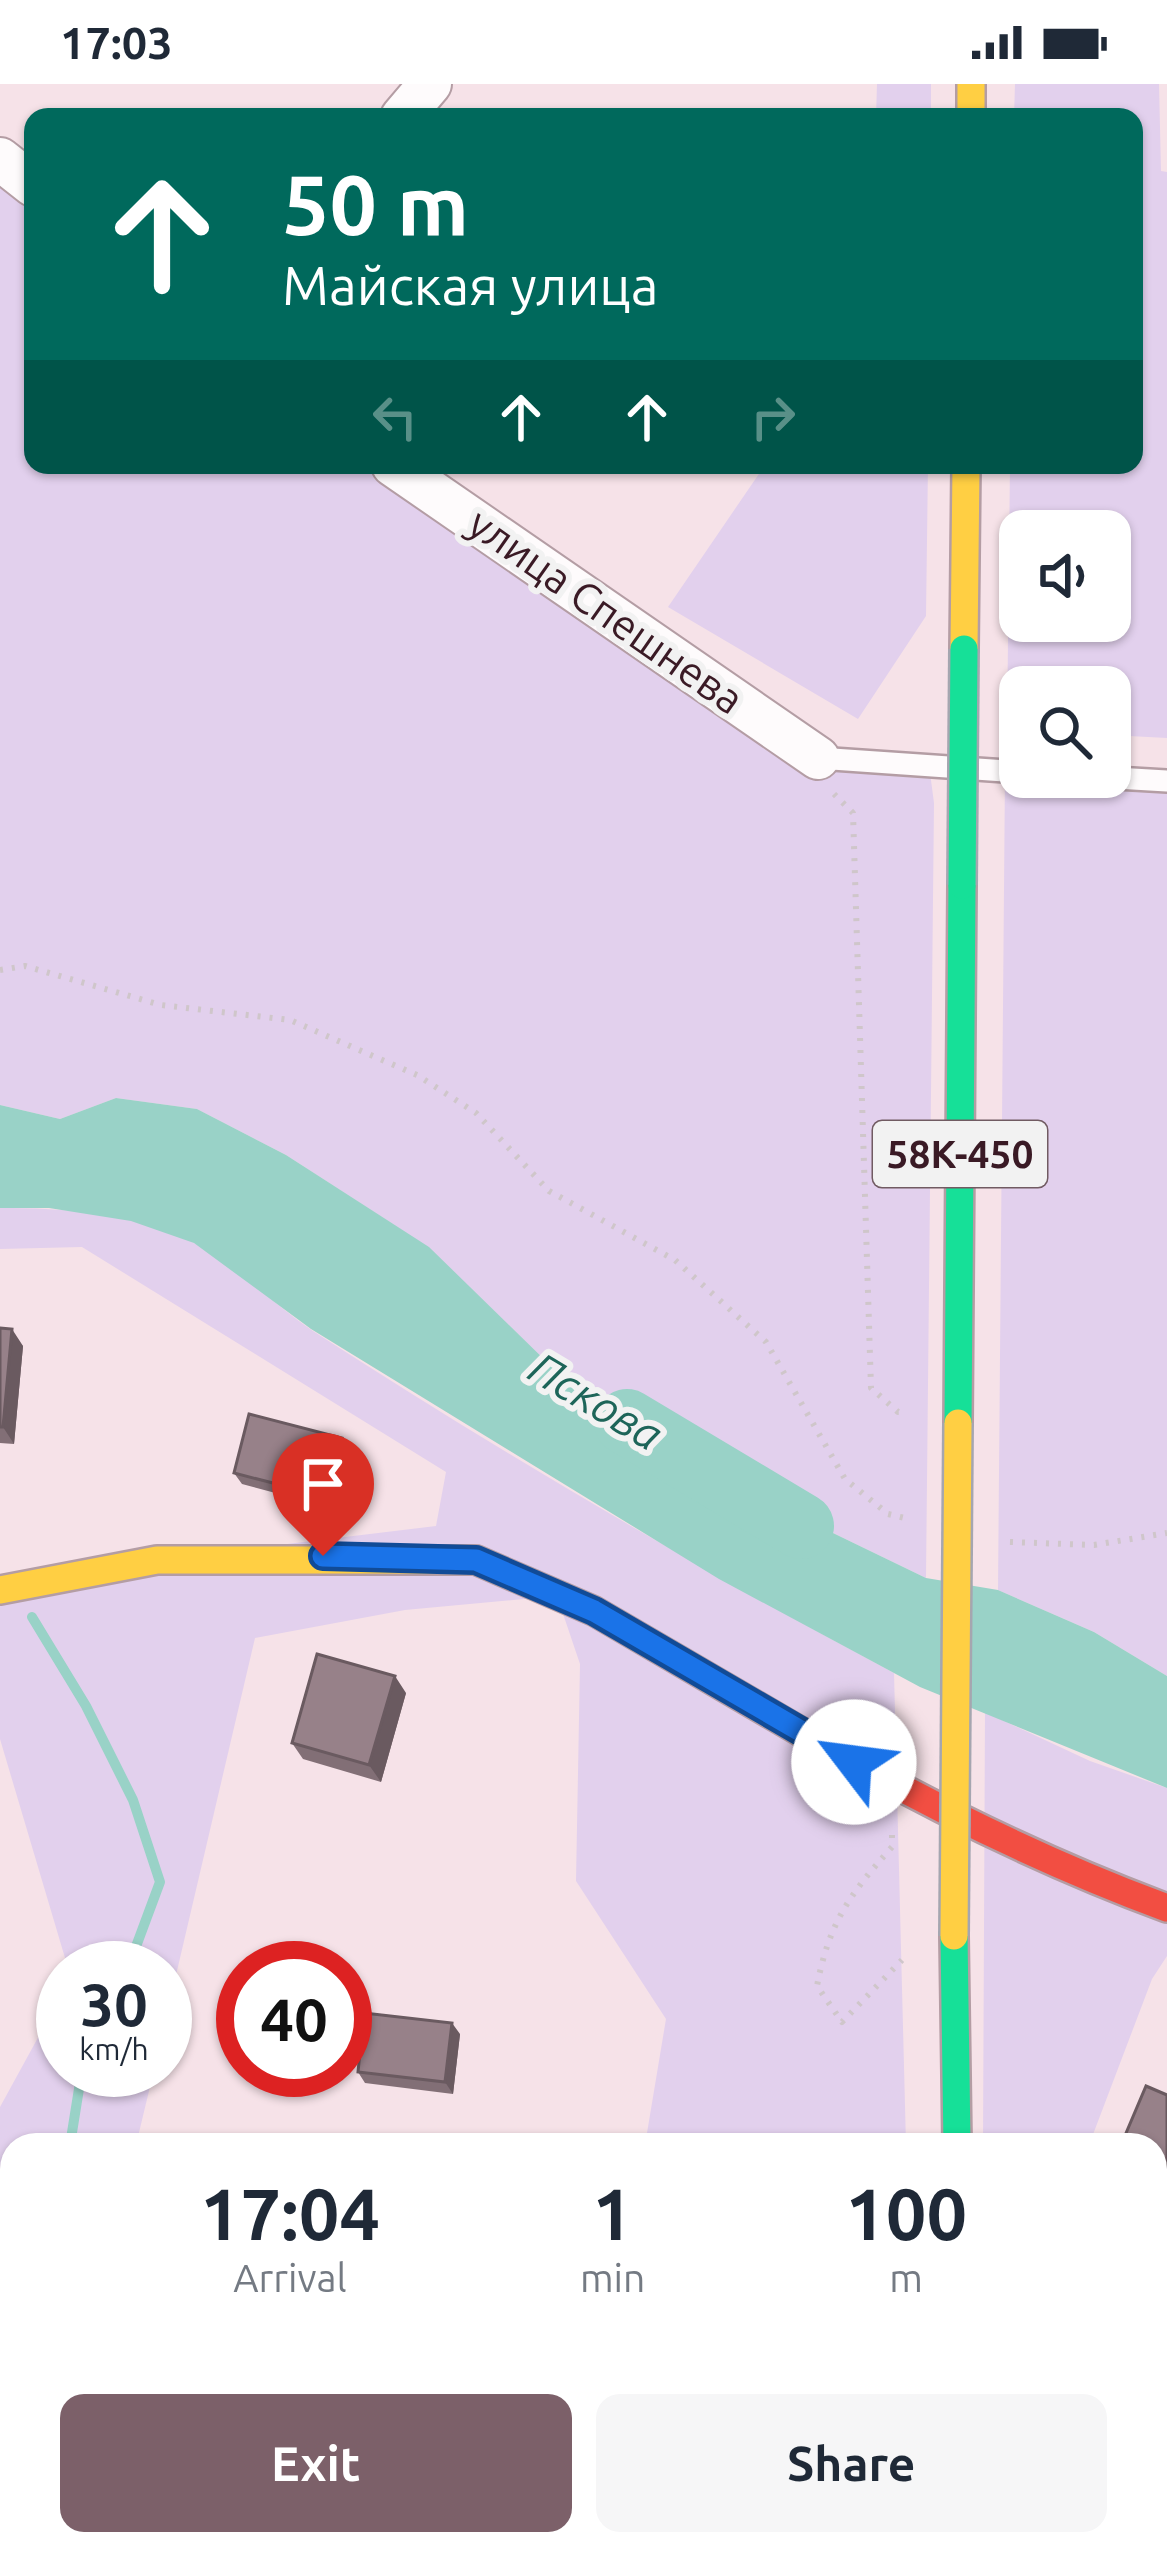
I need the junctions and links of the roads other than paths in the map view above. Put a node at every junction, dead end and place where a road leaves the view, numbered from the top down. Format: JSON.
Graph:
{"nodes":[{"id":1,"x":430,"y":84,"type":"edge"},
{"id":2,"x":410,"y":108,"type":"edge"},
{"id":3,"x":0,"y":159,"type":"edge"},
{"id":4,"x":24,"y":178,"type":"edge"},
{"id":5,"x":406,"y":474,"type":"edge"},
{"id":6,"x":966,"y":474,"type":"edge"},
{"id":7,"x":818,"y":758,"type":"joint"},
{"id":8,"x":999,"y":771,"type":"edge"},
{"id":9,"x":1131,"y":779,"type":"edge"},
{"id":10,"x":1167,"y":781,"type":"edge"},
{"id":11,"x":0,"y":1590,"type":"edge"},
{"id":12,"x":1167,"y":1908,"type":"edge"},
{"id":13,"x":957,"y":2133,"type":"edge"}],
"edges":[{"from":1,"to":2,"type":"street"},
{"from":3,"to":4,"type":"street"},
{"from":5,"to":7,"type":"street","name":"улица Спешнева"},
{"from":6,"to":13,"type":"main road","number":"58К-450","bridge":true},
{"from":7,"to":8,"type":"lane"},
{"from":9,"to":10,"type":"lane"},
{"from":11,"to":12,"type":"main road"}]}
